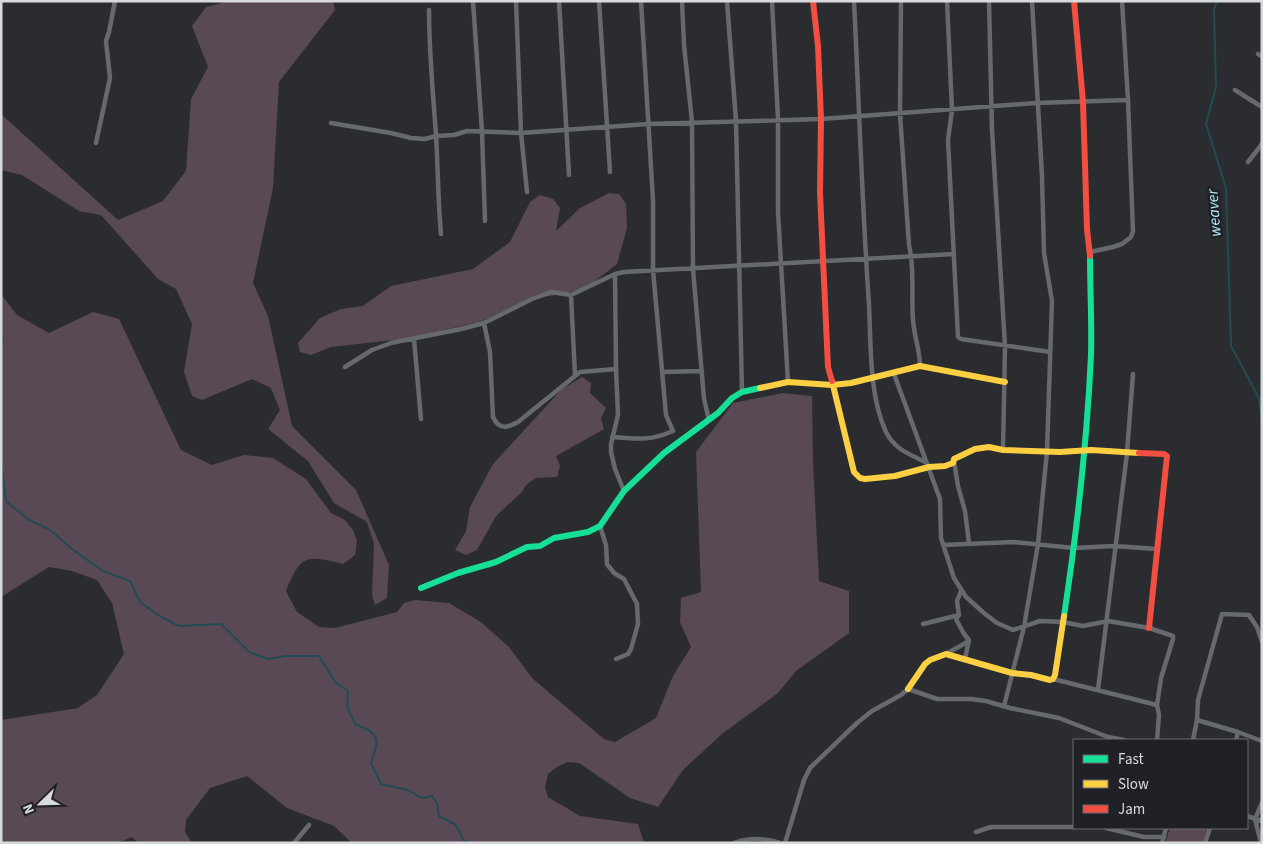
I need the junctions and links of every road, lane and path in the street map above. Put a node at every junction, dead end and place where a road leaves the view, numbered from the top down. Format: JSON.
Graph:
{"nodes":[{"id":1,"x":115,"y":1,"type":"edge"},
{"id":2,"x":473,"y":1,"type":"edge"},
{"id":3,"x":516,"y":1,"type":"edge"},
{"id":4,"x":559,"y":1,"type":"edge"},
{"id":5,"x":599,"y":1,"type":"edge"},
{"id":6,"x":641,"y":1,"type":"edge"},
{"id":7,"x":682,"y":1,"type":"edge"},
{"id":8,"x":727,"y":1,"type":"edge"},
{"id":9,"x":772,"y":1,"type":"edge"},
{"id":10,"x":813,"y":1,"type":"edge"},
{"id":11,"x":854,"y":1,"type":"edge"},
{"id":12,"x":901,"y":1,"type":"edge"},
{"id":13,"x":947,"y":1,"type":"edge"},
{"id":14,"x":989,"y":1,"type":"edge"},
{"id":15,"x":1032,"y":1,"type":"edge"},
{"id":16,"x":1074,"y":1,"type":"edge"},
{"id":17,"x":1122,"y":1,"type":"edge"},
{"id":18,"x":429,"y":10,"type":"dead end"},
{"id":19,"x":1235,"y":90,"type":"dead end"},
{"id":20,"x":1128,"y":100,"type":"junction"},
{"id":21,"x":1083,"y":102,"type":"junction"},
{"id":22,"x":1036,"y":103,"type":"junction"},
{"id":23,"x":1262,"y":106,"type":"edge"},
{"id":24,"x":991,"y":107,"type":"junction"},
{"id":25,"x":952,"y":110,"type":"junction"},
{"id":26,"x":900,"y":114,"type":"junction"},
{"id":27,"x":860,"y":116,"type":"junction"},
{"id":28,"x":778,"y":119,"type":"junction"},
{"id":29,"x":821,"y":119,"type":"junction"},
{"id":30,"x":736,"y":121,"type":"junction"},
{"id":31,"x":692,"y":122,"type":"junction"},
{"id":32,"x":330,"y":123,"type":"dead end"},
{"id":33,"x":648,"y":124,"type":"junction"},
{"id":34,"x":607,"y":127,"type":"junction"},
{"id":35,"x":568,"y":130,"type":"junction"},
{"id":36,"x":482,"y":132,"type":"junction"},
{"id":37,"x":521,"y":133,"type":"junction"},
{"id":38,"x":436,"y":136,"type":"junction"},
{"id":39,"x":96,"y":143,"type":"dead end"},
{"id":40,"x":1262,"y":144,"type":"edge"},
{"id":41,"x":1248,"y":162,"type":"dead end"},
{"id":42,"x":610,"y":172,"type":"dead end"},
{"id":43,"x":569,"y":175,"type":"dead end"},
{"id":44,"x":527,"y":192,"type":"dead end"},
{"id":45,"x":485,"y":221,"type":"dead end"},
{"id":46,"x":441,"y":234,"type":"dead end"},
{"id":47,"x":1090,"y":252,"type":"junction"},
{"id":48,"x":954,"y":254,"type":"junction"},
{"id":49,"x":912,"y":256,"type":"junction"},
{"id":50,"x":866,"y":259,"type":"junction"},
{"id":51,"x":823,"y":262,"type":"junction"},
{"id":52,"x":781,"y":263,"type":"junction"},
{"id":53,"x":739,"y":266,"type":"junction"},
{"id":54,"x":693,"y":269,"type":"junction"},
{"id":55,"x":653,"y":270,"type":"junction"},
{"id":56,"x":615,"y":274,"type":"junction"},
{"id":57,"x":571,"y":295,"type":"junction"},
{"id":58,"x":484,"y":323,"type":"junction"},
{"id":59,"x":414,"y":340,"type":"junction"},
{"id":60,"x":1006,"y":346,"type":"junction"},
{"id":61,"x":1050,"y":352,"type":"junction"},
{"id":62,"x":345,"y":366,"type":"dead end"},
{"id":63,"x":920,"y":366,"type":"junction"},
{"id":64,"x":616,"y":369,"type":"junction"},
{"id":65,"x":702,"y":371,"type":"junction"},
{"id":66,"x":662,"y":372,"type":"junction"},
{"id":67,"x":894,"y":374,"type":"junction"},
{"id":68,"x":1133,"y":374,"type":"dead end"},
{"id":69,"x":575,"y":375,"type":"junction"},
{"id":70,"x":873,"y":379,"type":"junction"},
{"id":71,"x":788,"y":382,"type":"junction"},
{"id":72,"x":1005,"y":382,"type":"junction"},
{"id":73,"x":832,"y":386,"type":"junction"},
{"id":74,"x":742,"y":392,"type":"junction"},
{"id":75,"x":421,"y":419,"type":"dead end"},
{"id":76,"x":709,"y":420,"type":"junction"},
{"id":77,"x":673,"y":431,"type":"junction"},
{"id":78,"x":612,"y":437,"type":"junction"},
{"id":79,"x":678,"y":441,"type":"junction"},
{"id":80,"x":1003,"y":450,"type":"junction"},
{"id":81,"x":1047,"y":451,"type":"junction"},
{"id":82,"x":1083,"y":451,"type":"junction"},
{"id":83,"x":1127,"y":453,"type":"junction"},
{"id":84,"x":954,"y":459,"type":"junction"},
{"id":85,"x":928,"y":465,"type":"junction"},
{"id":86,"x":624,"y":492,"type":"junction"},
{"id":87,"x":600,"y":526,"type":"junction"},
{"id":88,"x":969,"y":543,"type":"junction"},
{"id":89,"x":1038,"y":544,"type":"junction"},
{"id":90,"x":943,"y":545,"type":"junction"},
{"id":91,"x":1114,"y":546,"type":"junction"},
{"id":92,"x":1074,"y":548,"type":"junction"},
{"id":93,"x":1157,"y":549,"type":"junction"},
{"id":94,"x":421,"y":588,"type":"dead end"},
{"id":95,"x":961,"y":592,"type":"junction"},
{"id":96,"x":959,"y":615,"type":"junction"},
{"id":97,"x":1108,"y":621,"type":"junction"},
{"id":98,"x":1062,"y":622,"type":"junction"},
{"id":99,"x":923,"y":624,"type":"dead end"},
{"id":100,"x":1024,"y":627,"type":"junction"},
{"id":101,"x":1149,"y":628,"type":"junction"},
{"id":102,"x":969,"y":640,"type":"junction"},
{"id":103,"x":1262,"y":642,"type":"edge"},
{"id":104,"x":946,"y":654,"type":"junction"},
{"id":105,"x":616,"y":659,"type":"dead end"},
{"id":106,"x":965,"y":659,"type":"junction"},
{"id":107,"x":1012,"y":674,"type":"junction"},
{"id":108,"x":1053,"y":679,"type":"junction"},
{"id":109,"x":908,"y":689,"type":"junction"},
{"id":110,"x":1098,"y":690,"type":"junction"},
{"id":111,"x":1157,"y":705,"type":"junction"},
{"id":112,"x":1004,"y":706,"type":"junction"},
{"id":113,"x":1197,"y":720,"type":"junction"},
{"id":114,"x":1238,"y":732,"type":"junction"},
{"id":115,"x":1119,"y":739,"type":"edge"},
{"id":116,"x":1158,"y":739,"type":"edge"},
{"id":117,"x":1193,"y":739,"type":"edge"},
{"id":118,"x":1236,"y":739,"type":"edge"},
{"id":119,"x":1262,"y":741,"type":"edge"},
{"id":120,"x":1262,"y":803,"type":"edge"},
{"id":121,"x":1248,"y":816,"type":"edge"},
{"id":122,"x":1255,"y":819,"type":"junction"},
{"id":123,"x":1262,"y":821,"type":"edge"},
{"id":124,"x":309,"y":825,"type":"dead end"},
{"id":125,"x":1073,"y":827,"type":"edge"},
{"id":126,"x":1110,"y":829,"type":"edge"},
{"id":127,"x":1166,"y":829,"type":"edge"},
{"id":128,"x":1210,"y":829,"type":"edge"},
{"id":129,"x":976,"y":832,"type":"dead end"},
{"id":130,"x":1164,"y":837,"type":"junction"},
{"id":131,"x":294,"y":843,"type":"edge"},
{"id":132,"x":734,"y":843,"type":"edge"},
{"id":133,"x":780,"y":843,"type":"edge"},
{"id":134,"x":785,"y":843,"type":"edge"},
{"id":135,"x":1162,"y":843,"type":"edge"},
{"id":136,"x":1205,"y":843,"type":"edge"},
{"id":137,"x":1261,"y":843,"type":"edge"}],
"edges":[{"from":1,"to":39,"type":"street"},
{"from":2,"to":36,"type":"street"},
{"from":3,"to":37,"type":"street"},
{"from":4,"to":35,"type":"street"},
{"from":5,"to":34,"type":"street"},
{"from":6,"to":33,"type":"street"},
{"from":7,"to":31,"type":"street"},
{"from":8,"to":30,"type":"street"},
{"from":9,"to":28,"type":"street"},
{"from":10,"to":29,"type":"street"},
{"from":11,"to":27,"type":"street"},
{"from":12,"to":26,"type":"street"},
{"from":13,"to":25,"type":"street"},
{"from":14,"to":24,"type":"street"},
{"from":15,"to":22,"type":"street"},
{"from":16,"to":21,"type":"street"},
{"from":17,"to":20,"type":"street"},
{"from":18,"to":38,"type":"street"},
{"from":19,"to":23,"type":"street"},
{"from":20,"to":21,"type":"street"},
{"from":20,"to":47,"type":"street"},
{"from":21,"to":22,"type":"street"},
{"from":21,"to":47,"type":"street"},
{"from":22,"to":24,"type":"street"},
{"from":22,"to":61,"type":"street"},
{"from":24,"to":25,"type":"street"},
{"from":24,"to":60,"type":"street"},
{"from":25,"to":26,"type":"street"},
{"from":25,"to":48,"type":"street"},
{"from":26,"to":27,"type":"street"},
{"from":26,"to":49,"type":"street"},
{"from":27,"to":29,"type":"street"},
{"from":27,"to":50,"type":"street"},
{"from":28,"to":29,"type":"street"},
{"from":28,"to":30,"type":"street"},
{"from":28,"to":52,"type":"street"},
{"from":29,"to":51,"type":"street"},
{"from":30,"to":31,"type":"street"},
{"from":30,"to":53,"type":"street"},
{"from":31,"to":33,"type":"street"},
{"from":31,"to":54,"type":"street"},
{"from":32,"to":38,"type":"street"},
{"from":33,"to":34,"type":"street"},
{"from":33,"to":55,"type":"street"},
{"from":34,"to":35,"type":"street"},
{"from":34,"to":42,"type":"street"},
{"from":35,"to":37,"type":"street"},
{"from":35,"to":43,"type":"street"},
{"from":36,"to":37,"type":"street"},
{"from":36,"to":38,"type":"street"},
{"from":36,"to":45,"type":"street"},
{"from":37,"to":44,"type":"street"},
{"from":38,"to":46,"type":"street"},
{"from":40,"to":41,"type":"street"},
{"from":47,"to":82,"type":"street"},
{"from":48,"to":49,"type":"street"},
{"from":48,"to":60,"type":"street"},
{"from":49,"to":50,"type":"street"},
{"from":49,"to":63,"type":"street"},
{"from":50,"to":51,"type":"street"},
{"from":50,"to":70,"type":"street"},
{"from":51,"to":52,"type":"street"},
{"from":51,"to":73,"type":"street"},
{"from":52,"to":53,"type":"street"},
{"from":52,"to":71,"type":"street"},
{"from":53,"to":54,"type":"street"},
{"from":53,"to":74,"type":"street"},
{"from":54,"to":55,"type":"street"},
{"from":54,"to":65,"type":"street"},
{"from":55,"to":56,"type":"street"},
{"from":55,"to":66,"type":"street"},
{"from":56,"to":57,"type":"street"},
{"from":56,"to":64,"type":"street"},
{"from":57,"to":58,"type":"street"},
{"from":57,"to":69,"type":"street"},
{"from":58,"to":59,"type":"street"},
{"from":58,"to":69,"type":"street"},
{"from":59,"to":62,"type":"street"},
{"from":59,"to":75,"type":"street"},
{"from":60,"to":61,"type":"street"},
{"from":60,"to":72,"type":"street"},
{"from":61,"to":81,"type":"street"},
{"from":63,"to":67,"type":"street"},
{"from":63,"to":72,"type":"street"},
{"from":64,"to":69,"type":"street"},
{"from":64,"to":78,"type":"street"},
{"from":65,"to":66,"type":"street"},
{"from":65,"to":76,"type":"street"},
{"from":66,"to":77,"type":"street"},
{"from":67,"to":70,"type":"street"},
{"from":67,"to":85,"type":"street"},
{"from":68,"to":83,"type":"street"},
{"from":70,"to":73,"type":"street"},
{"from":70,"to":85,"type":"street"},
{"from":71,"to":73,"type":"street"},
{"from":71,"to":74,"type":"street"},
{"from":72,"to":80,"type":"street"},
{"from":73,"to":85,"type":"street"},
{"from":74,"to":76,"type":"street"},
{"from":76,"to":79,"type":"street"},
{"from":77,"to":78,"type":"street"},
{"from":77,"to":79,"type":"street"},
{"from":78,"to":86,"type":"street"},
{"from":79,"to":86,"type":"street"},
{"from":80,"to":81,"type":"street"},
{"from":80,"to":84,"type":"street"},
{"from":81,"to":82,"type":"street"},
{"from":81,"to":89,"type":"street"},
{"from":82,"to":83,"type":"street"},
{"from":82,"to":92,"type":"street"},
{"from":83,"to":91,"type":"street"},
{"from":83,"to":93,"type":"street"},
{"from":84,"to":85,"type":"street"},
{"from":84,"to":88,"type":"street"},
{"from":85,"to":90,"type":"street"},
{"from":86,"to":87,"type":"street"},
{"from":87,"to":94,"type":"street"},
{"from":87,"to":105,"type":"street"},
{"from":88,"to":89,"type":"street"},
{"from":88,"to":90,"type":"street"},
{"from":89,"to":92,"type":"street"},
{"from":89,"to":100,"type":"street"},
{"from":90,"to":95,"type":"street"},
{"from":91,"to":92,"type":"street"},
{"from":91,"to":93,"type":"street"},
{"from":91,"to":97,"type":"street"},
{"from":92,"to":98,"type":"street"},
{"from":93,"to":101,"type":"street"},
{"from":95,"to":96,"type":"street"},
{"from":95,"to":100,"type":"street"},
{"from":96,"to":99,"type":"street"},
{"from":96,"to":102,"type":"street"},
{"from":97,"to":98,"type":"street"},
{"from":97,"to":101,"type":"street"},
{"from":97,"to":110,"type":"street"},
{"from":98,"to":100,"type":"street"},
{"from":98,"to":108,"type":"street"},
{"from":100,"to":107,"type":"street"},
{"from":101,"to":111,"type":"street"},
{"from":102,"to":104,"type":"street"},
{"from":102,"to":106,"type":"street"},
{"from":103,"to":113,"type":"street"},
{"from":104,"to":106,"type":"street"},
{"from":104,"to":109,"type":"street"},
{"from":106,"to":107,"type":"street"},
{"from":107,"to":108,"type":"street"},
{"from":107,"to":112,"type":"street"},
{"from":108,"to":110,"type":"street"},
{"from":109,"to":112,"type":"street"},
{"from":109,"to":134,"type":"street"},
{"from":110,"to":111,"type":"street"},
{"from":111,"to":116,"type":"street"},
{"from":112,"to":115,"type":"street"},
{"from":113,"to":114,"type":"street"},
{"from":113,"to":117,"type":"street"},
{"from":114,"to":118,"type":"street"},
{"from":114,"to":119,"type":"street"},
{"from":120,"to":122,"type":"street"},
{"from":121,"to":122,"type":"street"},
{"from":122,"to":123,"type":"street"},
{"from":122,"to":137,"type":"street"},
{"from":124,"to":131,"type":"street"},
{"from":125,"to":129,"type":"street"},
{"from":126,"to":130,"type":"street"},
{"from":127,"to":130,"type":"street"},
{"from":128,"to":136,"type":"street"},
{"from":130,"to":135,"type":"street"},
{"from":132,"to":133,"type":"street"}]}
